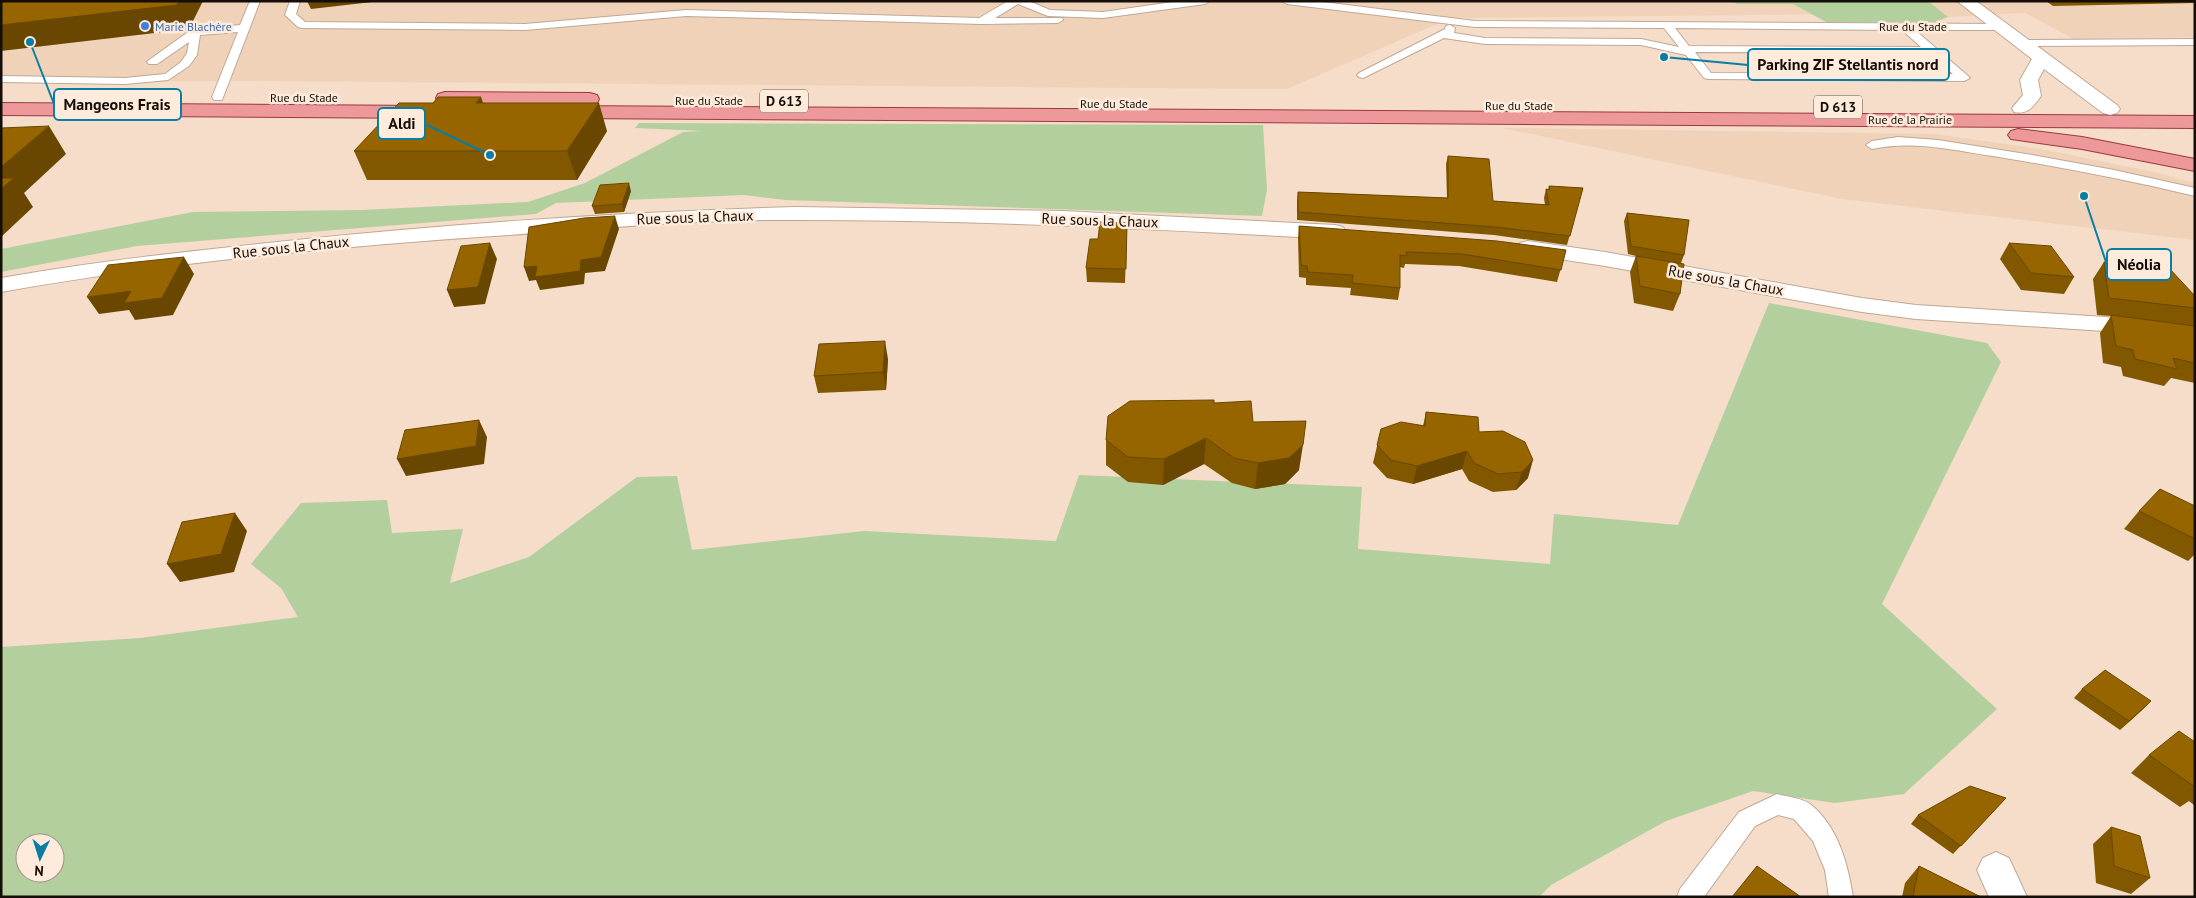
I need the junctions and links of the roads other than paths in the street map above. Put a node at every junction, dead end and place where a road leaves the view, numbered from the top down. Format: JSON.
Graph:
{"nodes":[{"id":1,"x":255,"y":1,"type":"edge"},
{"id":2,"x":295,"y":1,"type":"edge"},
{"id":3,"x":1016,"y":1,"type":"edge"},
{"id":4,"x":1020,"y":1,"type":"edge"},
{"id":5,"x":1205,"y":1,"type":"edge"},
{"id":6,"x":1287,"y":1,"type":"edge"},
{"id":7,"x":1965,"y":1,"type":"edge"},
{"id":8,"x":1103,"y":16,"type":"junction"},
{"id":9,"x":981,"y":20,"type":"junction"},
{"id":10,"x":1452,"y":22,"type":"junction"},
{"id":11,"x":1667,"y":25,"type":"junction"},
{"id":12,"x":1904,"y":26,"type":"junction"},
{"id":13,"x":2000,"y":26,"type":"junction"},
{"id":14,"x":245,"y":28,"type":"junction"},
{"id":15,"x":195,"y":32,"type":"junction"},
{"id":16,"x":1443,"y":34,"type":"junction"},
{"id":17,"x":2195,"y":42,"type":"edge"},
{"id":18,"x":2023,"y":43,"type":"junction"},
{"id":19,"x":1932,"y":50,"type":"junction"},
{"id":20,"x":1688,"y":51,"type":"junction"},
{"id":21,"x":2042,"y":59,"type":"junction"},
{"id":22,"x":185,"y":64,"type":"junction"},
{"id":23,"x":1363,"y":75,"type":"dead end"},
{"id":24,"x":1,"y":80,"type":"edge"},
{"id":25,"x":1,"y":95,"type":"edge"},
{"id":26,"x":218,"y":97,"type":"junction"},
{"id":27,"x":2021,"y":108,"type":"junction"},
{"id":28,"x":2110,"y":108,"type":"junction"},
{"id":29,"x":2195,"y":108,"type":"edge"},
{"id":30,"x":1,"y":109,"type":"edge"},
{"id":31,"x":1566,"y":111,"type":"junction"},
{"id":32,"x":1822,"y":119,"type":"junction"},
{"id":33,"x":2128,"y":121,"type":"junction"},
{"id":34,"x":2191,"y":131,"type":"edge"},
{"id":35,"x":1872,"y":145,"type":"dead end"},
{"id":36,"x":2195,"y":158,"type":"edge"},
{"id":37,"x":2195,"y":165,"type":"edge"},
{"id":38,"x":2195,"y":192,"type":"edge"},
{"id":39,"x":1356,"y":234,"type":"edge"},
{"id":40,"x":1503,"y":245,"type":"edge"},
{"id":41,"x":1,"y":285,"type":"edge"},
{"id":42,"x":2195,"y":336,"type":"edge"},
{"id":43,"x":1689,"y":897,"type":"edge"},
{"id":44,"x":1842,"y":897,"type":"edge"}],
"edges":[{"from":1,"to":14,"type":"lane"},
{"from":2,"to":9,"type":"lane"},
{"from":3,"to":9,"type":"lane"},
{"from":4,"to":8,"type":"lane"},
{"from":5,"to":8,"type":"lane"},
{"from":6,"to":10,"type":"lane","name":"Rue du Stade"},
{"from":7,"to":13,"type":"street"},
{"from":8,"to":9,"type":"lane"},
{"from":10,"to":11,"type":"lane","name":"Rue du Stade"},
{"from":10,"to":16,"type":"lane"},
{"from":11,"to":12,"type":"lane","name":"Rue du Stade"},
{"from":11,"to":20,"type":"lane"},
{"from":12,"to":13,"type":"lane","name":"Rue du Stade"},
{"from":12,"to":19,"type":"lane"},
{"from":13,"to":18,"type":"street"},
{"from":14,"to":15,"type":"lane"},
{"from":14,"to":26,"type":"lane"},
{"from":15,"to":22,"type":"lane"},
{"from":15,"to":22,"type":"lane"},
{"from":16,"to":20,"type":"lane"},
{"from":16,"to":23,"type":"lane"},
{"from":17,"to":18,"type":"lane"},
{"from":18,"to":21,"type":"street"},
{"from":19,"to":20,"type":"lane"},
{"from":19,"to":20,"type":"lane"},
{"from":21,"to":27,"type":"street"},
{"from":21,"to":28,"type":"street"},
{"from":22,"to":24,"type":"lane"},
{"from":25,"to":26,"type":"main road","name":"Rue du Stade","number":"D 613"},
{"from":26,"to":31,"type":"main road","name":"Rue du Stade","number":"D 613"},
{"from":27,"to":28,"type":"main road","name":"Rue de la Prairie","number":"D 613"},
{"from":27,"to":31,"type":"main road","name":"Rue de la Prairie","number":"D 613"},
{"from":28,"to":29,"type":"main road","name":"Rue de la Prairie","number":"D 613"},
{"from":28,"to":33,"type":"main road"},
{"from":30,"to":31,"type":"main road","name":"Rue du Stade","number":"D 613"},
{"from":31,"to":32,"type":"main road","name":"Rue de la Prairie","number":"D 613"},
{"from":32,"to":33,"type":"main road","name":"Rue de la Prairie","number":"D 613"},
{"from":32,"to":37,"type":"main road"},
{"from":33,"to":34,"type":"main road"},
{"from":33,"to":36,"type":"main road"},
{"from":35,"to":38,"type":"lane"},
{"from":39,"to":41,"type":"street","name":"Rue sous la Chaux"},
{"from":40,"to":42,"type":"street","name":"Rue sous la Chaux"},
{"from":43,"to":44,"type":"lane"}]}
